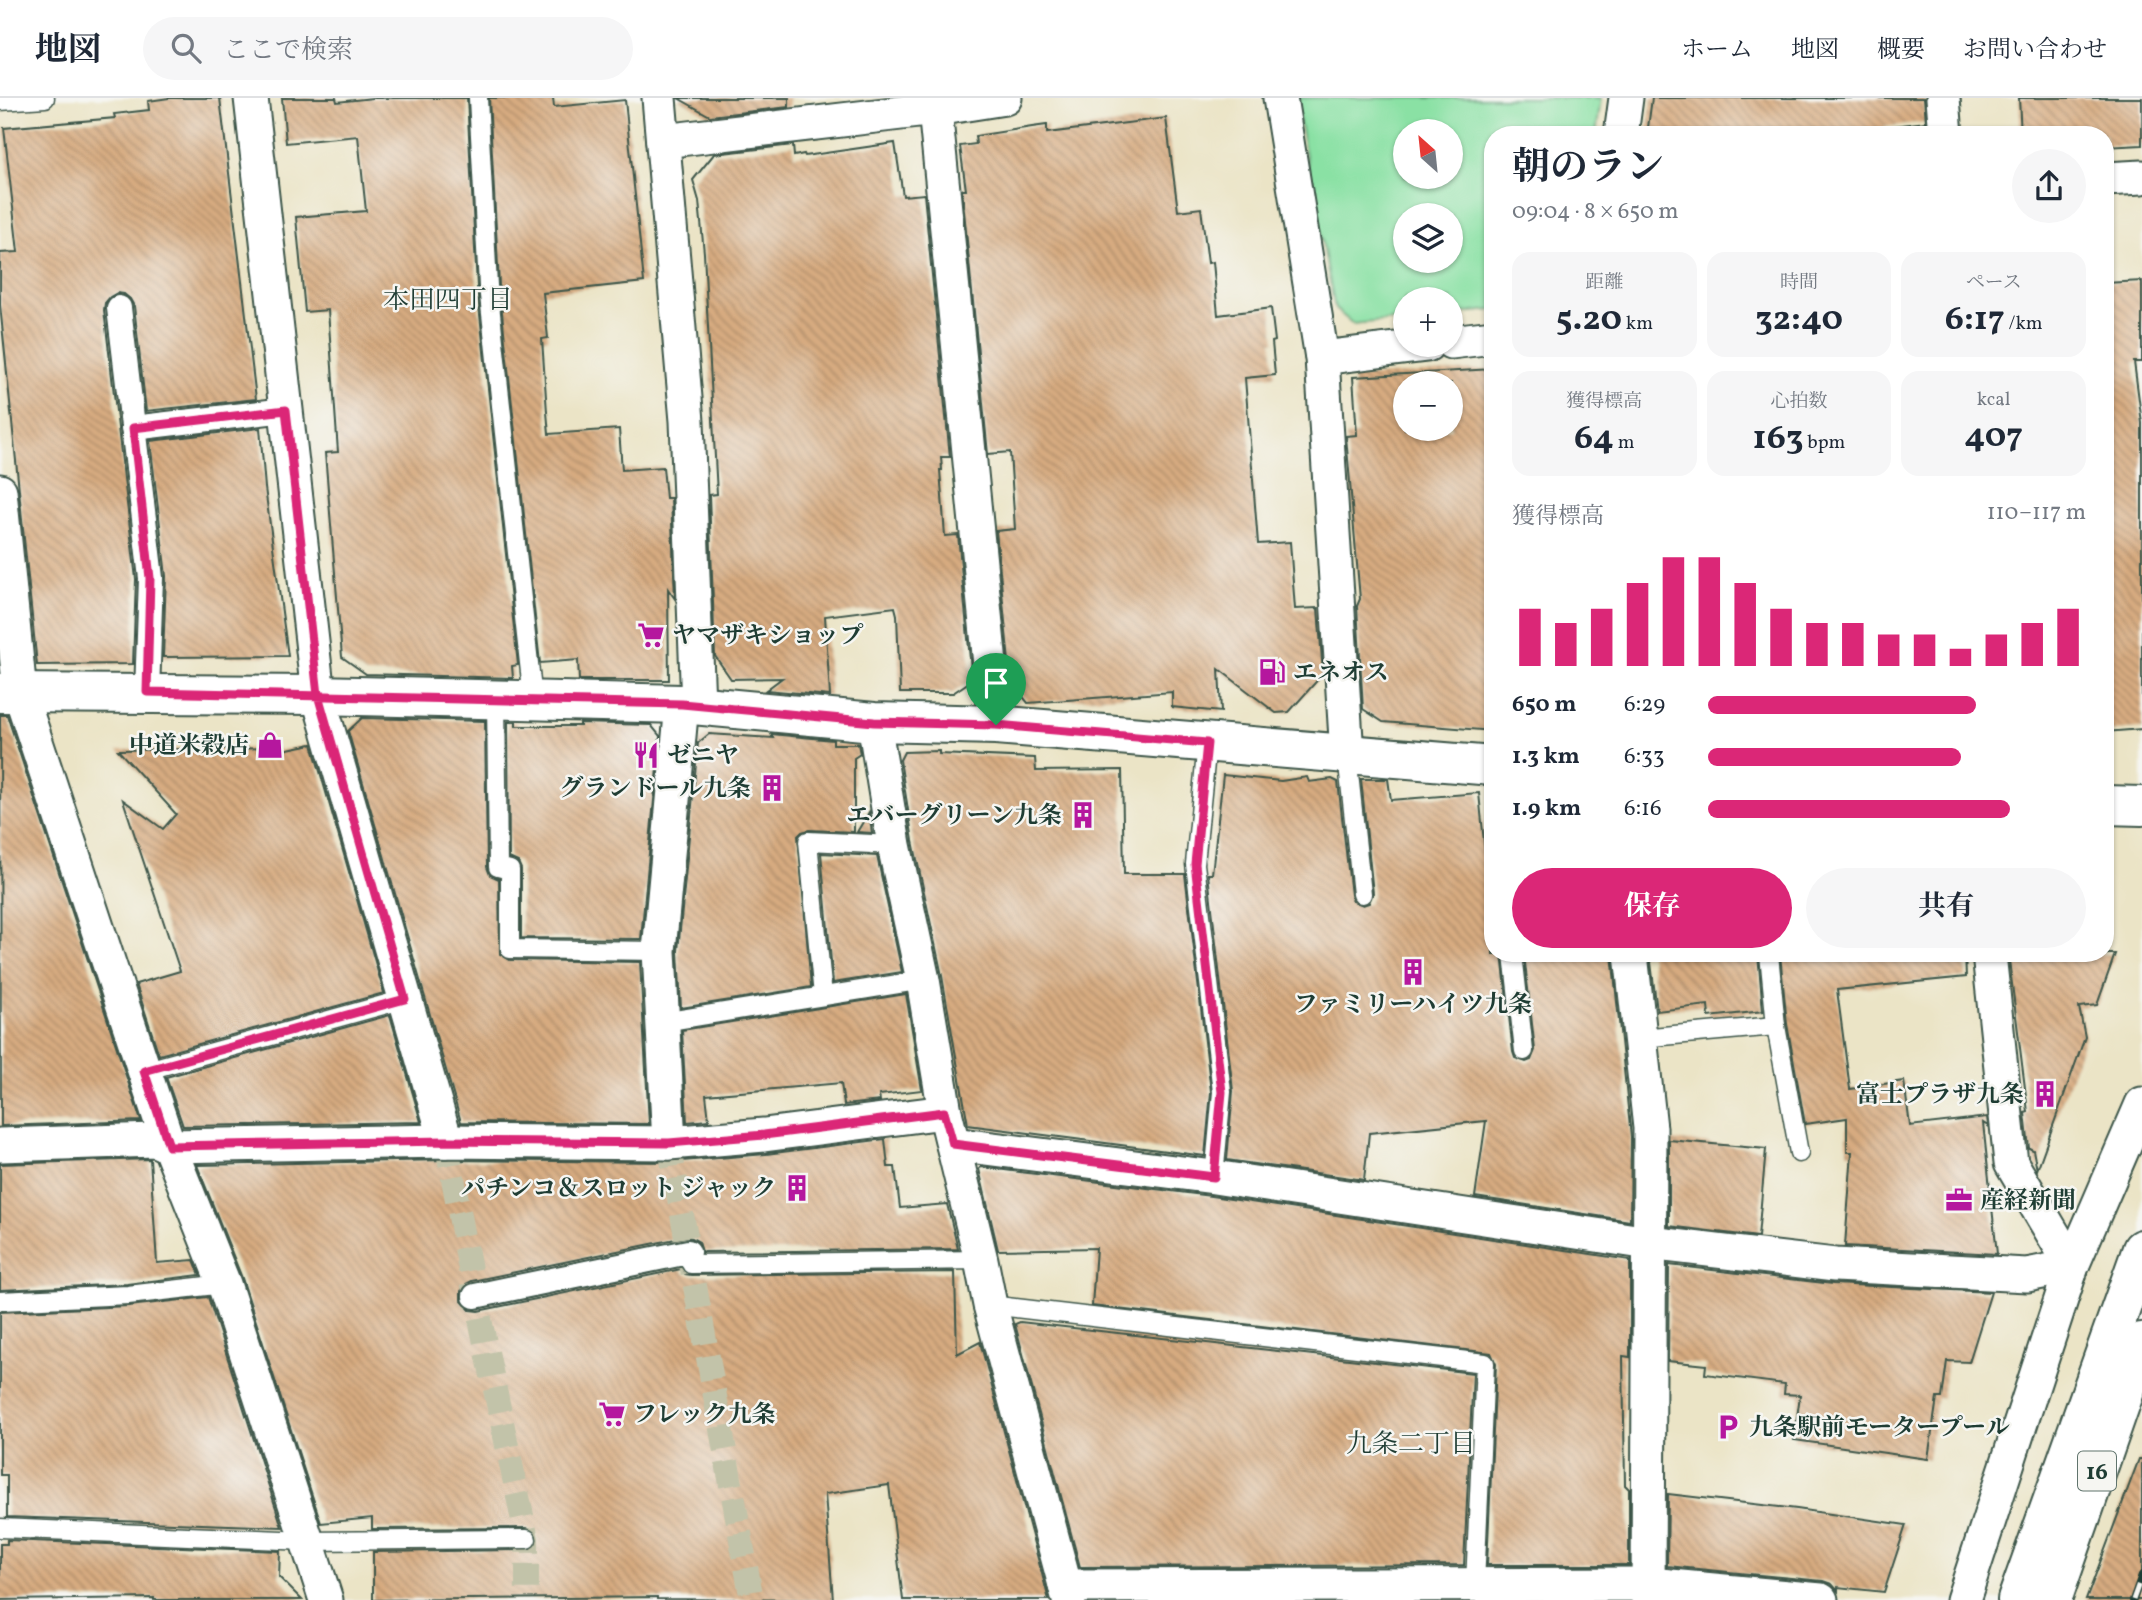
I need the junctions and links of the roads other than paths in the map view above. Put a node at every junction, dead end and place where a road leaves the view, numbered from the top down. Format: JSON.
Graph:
{"nodes":[{"id":1,"x":46,"y":98,"type":"edge"},
{"id":2,"x":251,"y":98,"type":"edge"},
{"id":3,"x":478,"y":98,"type":"edge"},
{"id":4,"x":659,"y":98,"type":"edge"},
{"id":5,"x":1005,"y":98,"type":"edge"},
{"id":6,"x":1280,"y":98,"type":"edge"},
{"id":7,"x":1626,"y":98,"type":"edge"},
{"id":8,"x":1942,"y":98,"type":"edge"},
{"id":9,"x":0,"y":102,"type":"edge"},
{"id":10,"x":935,"y":109,"type":"junction"},
{"id":11,"x":1622,"y":126,"type":"edge"},
{"id":12,"x":1945,"y":126,"type":"edge"},
{"id":13,"x":663,"y":141,"type":"junction"},
{"id":14,"x":2142,"y":177,"type":"edge"},
{"id":15,"x":2114,"y":179,"type":"edge"},
{"id":16,"x":119,"y":308,"type":"dead end"},
{"id":17,"x":1484,"y":338,"type":"edge"},
{"id":18,"x":1463,"y":341,"type":"edge"},
{"id":19,"x":1393,"y":349,"type":"edge"},
{"id":20,"x":1322,"y":358,"type":"junction"},
{"id":21,"x":286,"y":410,"type":"junction"},
{"id":22,"x":133,"y":428,"type":"junction"},
{"id":23,"x":0,"y":491,"type":"edge"},
{"id":24,"x":147,"y":692,"type":"junction"},
{"id":25,"x":10,"y":693,"type":"edge"},
{"id":26,"x":318,"y":695,"type":"junction"},
{"id":27,"x":515,"y":700,"type":"junction"},
{"id":28,"x":690,"y":705,"type":"junction"},
{"id":29,"x":874,"y":722,"type":"junction"},
{"id":30,"x":996,"y":725,"type":"junction"},
{"id":31,"x":1207,"y":743,"type":"junction"},
{"id":32,"x":1347,"y":755,"type":"junction"},
{"id":33,"x":1484,"y":765,"type":"edge"},
{"id":34,"x":2114,"y":806,"type":"edge"},
{"id":35,"x":2142,"y":806,"type":"edge"},
{"id":36,"x":894,"y":845,"type":"junction"},
{"id":37,"x":1362,"y":894,"type":"dead end"},
{"id":38,"x":659,"y":951,"type":"junction"},
{"id":39,"x":1514,"y":962,"type":"edge"},
{"id":40,"x":1632,"y":962,"type":"edge"},
{"id":41,"x":1770,"y":962,"type":"edge"},
{"id":42,"x":1990,"y":962,"type":"edge"},
{"id":43,"x":923,"y":980,"type":"junction"},
{"id":44,"x":823,"y":996,"type":"junction"},
{"id":45,"x":405,"y":999,"type":"junction"},
{"id":46,"x":663,"y":1022,"type":"junction"},
{"id":47,"x":1776,"y":1026,"type":"junction"},
{"id":48,"x":1640,"y":1038,"type":"junction"},
{"id":49,"x":1524,"y":1051,"type":"dead end"},
{"id":50,"x":144,"y":1071,"type":"junction"},
{"id":51,"x":2142,"y":1104,"type":"edge"},
{"id":52,"x":944,"y":1112,"type":"junction"},
{"id":53,"x":446,"y":1141,"type":"junction"},
{"id":54,"x":669,"y":1143,"type":"junction"},
{"id":55,"x":953,"y":1144,"type":"junction"},
{"id":56,"x":0,"y":1145,"type":"edge"},
{"id":57,"x":169,"y":1146,"type":"junction"},
{"id":58,"x":1799,"y":1153,"type":"dead end"},
{"id":59,"x":1214,"y":1177,"type":"junction"},
{"id":60,"x":1649,"y":1243,"type":"junction"},
{"id":61,"x":2142,"y":1249,"type":"edge"},
{"id":62,"x":690,"y":1258,"type":"joint"},
{"id":63,"x":981,"y":1260,"type":"junction"},
{"id":64,"x":2072,"y":1266,"type":"junction"},
{"id":65,"x":224,"y":1284,"type":"junction"},
{"id":66,"x":475,"y":1296,"type":"dead end"},
{"id":67,"x":0,"y":1301,"type":"edge"},
{"id":68,"x":989,"y":1305,"type":"junction"},
{"id":69,"x":2142,"y":1342,"type":"edge"},
{"id":70,"x":0,"y":1528,"type":"edge"},
{"id":71,"x":527,"y":1539,"type":"dead end"},
{"id":72,"x":307,"y":1541,"type":"junction"},
{"id":73,"x":1475,"y":1584,"type":"junction"},
{"id":74,"x":1401,"y":1592,"type":"edge"},
{"id":75,"x":1648,"y":1592,"type":"edge"},
{"id":76,"x":1067,"y":1593,"type":"edge"},
{"id":77,"x":326,"y":1600,"type":"edge"},
{"id":78,"x":1821,"y":1600,"type":"edge"},
{"id":79,"x":1963,"y":1600,"type":"edge"},
{"id":80,"x":2017,"y":1600,"type":"edge"},
{"id":81,"x":2052,"y":1600,"type":"edge"}],
"edges":[{"from":1,"to":9,"type":"lane"},
{"from":2,"to":21,"type":"street"},
{"from":3,"to":27,"type":"lane"},
{"from":4,"to":13,"type":"street"},
{"from":5,"to":10,"type":"street"},
{"from":6,"to":20,"type":"street"},
{"from":7,"to":11,"type":"street"},
{"from":8,"to":12,"type":"street"},
{"from":10,"to":13,"type":"street"},
{"from":10,"to":30,"type":"street"},
{"from":13,"to":28,"type":"street"},
{"from":14,"to":15,"type":"street"},
{"from":16,"to":22,"type":"street"},
{"from":17,"to":18,"type":"street"},
{"from":19,"to":20,"type":"street"},
{"from":20,"to":32,"type":"street"},
{"from":21,"to":22,"type":"street"},
{"from":21,"to":26,"type":"street"},
{"from":22,"to":24,"type":"street"},
{"from":23,"to":25,"type":"street"},
{"from":24,"to":25,"type":"main road"},
{"from":24,"to":26,"type":"main road"},
{"from":25,"to":50,"type":"street"},
{"from":26,"to":27,"type":"main road"},
{"from":26,"to":45,"type":"street"},
{"from":27,"to":28,"type":"main road"},
{"from":27,"to":38,"type":"lane"},
{"from":28,"to":29,"type":"main road"},
{"from":28,"to":38,"type":"street"},
{"from":29,"to":30,"type":"main road"},
{"from":29,"to":36,"type":"street"},
{"from":30,"to":31,"type":"main road"},
{"from":31,"to":32,"type":"main road"},
{"from":31,"to":59,"type":"lane"},
{"from":32,"to":33,"type":"main road"},
{"from":32,"to":37,"type":"lane"},
{"from":34,"to":35,"type":"main road"},
{"from":36,"to":43,"type":"street"},
{"from":36,"to":44,"type":"lane"},
{"from":38,"to":46,"type":"street"},
{"from":39,"to":49,"type":"lane"},
{"from":40,"to":48,"type":"street"},
{"from":41,"to":47,"type":"lane"},
{"from":42,"to":64,"type":"street"},
{"from":43,"to":44,"type":"lane"},
{"from":43,"to":52,"type":"street"},
{"from":44,"to":46,"type":"lane"},
{"from":45,"to":50,"type":"lane"},
{"from":45,"to":53,"type":"street"},
{"from":46,"to":54,"type":"street"},
{"from":47,"to":48,"type":"lane"},
{"from":47,"to":58,"type":"lane"},
{"from":48,"to":60,"type":"street"},
{"from":50,"to":57,"type":"street"},
{"from":51,"to":64,"type":"street"},
{"from":52,"to":54,"type":"street"},
{"from":52,"to":55,"type":"street"},
{"from":53,"to":54,"type":"street"},
{"from":53,"to":57,"type":"street"},
{"from":55,"to":59,"type":"street"},
{"from":55,"to":63,"type":"street"},
{"from":56,"to":57,"type":"street"},
{"from":57,"to":65,"type":"street"},
{"from":59,"to":60,"type":"street"},
{"from":60,"to":64,"type":"street"},
{"from":60,"to":75,"type":"street"},
{"from":61,"to":80,"type":"main road"},
{"from":62,"to":63,"type":"lane"},
{"from":62,"to":66,"type":"street"},
{"from":63,"to":68,"type":"street"},
{"from":64,"to":79,"type":"street"},
{"from":65,"to":67,"type":"lane"},
{"from":65,"to":72,"type":"street"},
{"from":68,"to":73,"type":"lane"},
{"from":68,"to":76,"type":"street"},
{"from":69,"to":81,"type":"main road","number":"16"},
{"from":70,"to":72,"type":"lane"},
{"from":71,"to":72,"type":"lane"},
{"from":72,"to":77,"type":"street"},
{"from":73,"to":74,"type":"street"},
{"from":73,"to":75,"type":"street"},
{"from":74,"to":76,"type":"street"},
{"from":75,"to":78,"type":"street"}]}
